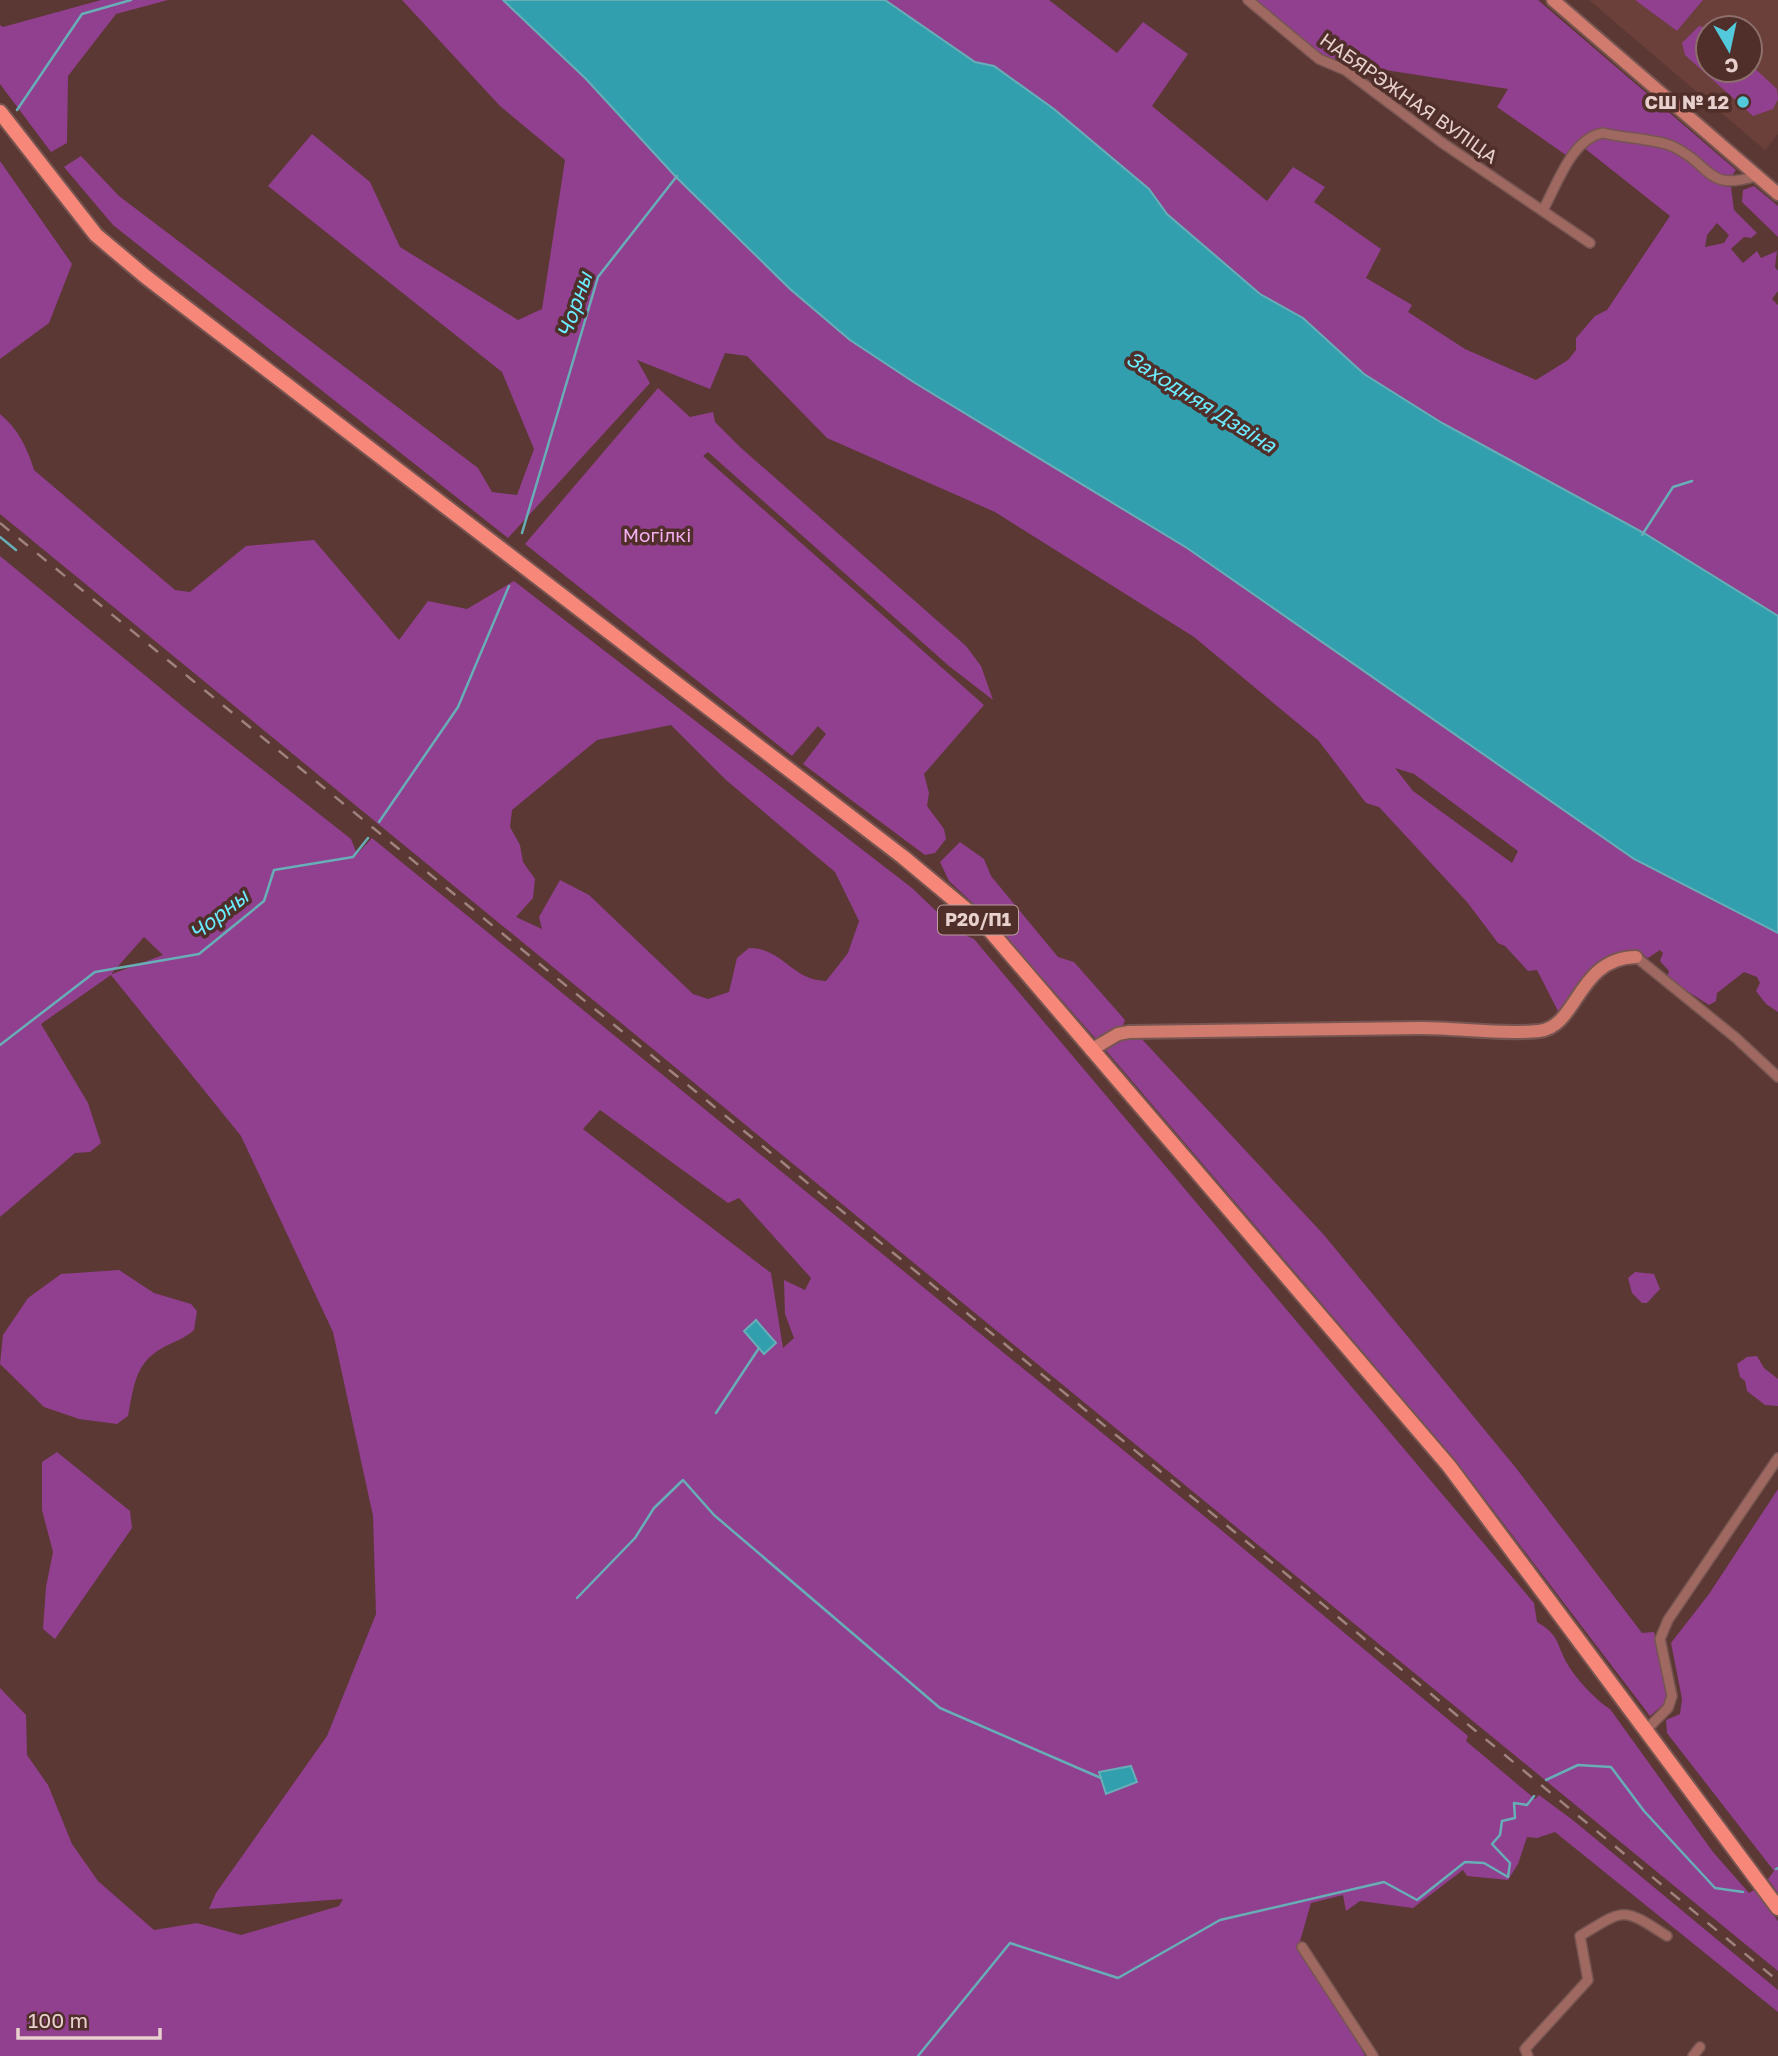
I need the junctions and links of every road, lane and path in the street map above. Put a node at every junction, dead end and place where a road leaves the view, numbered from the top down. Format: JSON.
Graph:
{"nodes":[{"id":1,"x":1248,"y":0,"type":"edge"},
{"id":2,"x":1553,"y":0,"type":"edge"},
{"id":3,"x":0,"y":112,"type":"edge"},
{"id":4,"x":1756,"y":176,"type":"junction"},
{"id":5,"x":1778,"y":194,"type":"edge"},
{"id":6,"x":1543,"y":210,"type":"junction"},
{"id":7,"x":1590,"y":243,"type":"dead end"},
{"id":8,"x":1636,"y":957,"type":"joint"},
{"id":9,"x":1091,"y":1050,"type":"junction"},
{"id":10,"x":1778,"y":1077,"type":"edge"},
{"id":11,"x":1778,"y":1458,"type":"edge"},
{"id":12,"x":1645,"y":1731,"type":"junction"},
{"id":13,"x":1778,"y":1908,"type":"edge"},
{"id":14,"x":1667,"y":1936,"type":"dead end"},
{"id":15,"x":1303,"y":1947,"type":"dead end"},
{"id":16,"x":1700,"y":2047,"type":"dead end"},
{"id":17,"x":1373,"y":2056,"type":"edge"},
{"id":18,"x":1528,"y":2056,"type":"edge"},
{"id":19,"x":1693,"y":2056,"type":"edge"}],
"edges":[{"from":1,"to":6,"type":"street","name":"НАБЯРЭЖНАЯ ВУЛІЦА"},
{"from":2,"to":4,"type":"street"},
{"from":3,"to":9,"type":"main road","number":"Р20/П1"},
{"from":4,"to":5,"type":"street"},
{"from":4,"to":6,"type":"street"},
{"from":6,"to":7,"type":"street","name":"НАБЯРЭЖНАЯ ВУЛІЦА"},
{"from":8,"to":9,"type":"street"},
{"from":8,"to":10,"type":"street"},
{"from":9,"to":12,"type":"main road","number":"Р20/П1"},
{"from":11,"to":12,"type":"street"},
{"from":12,"to":13,"type":"main road","number":"Р20/П1"},
{"from":14,"to":18,"type":"street"},
{"from":15,"to":17,"type":"street"},
{"from":16,"to":19,"type":"street"}]}
